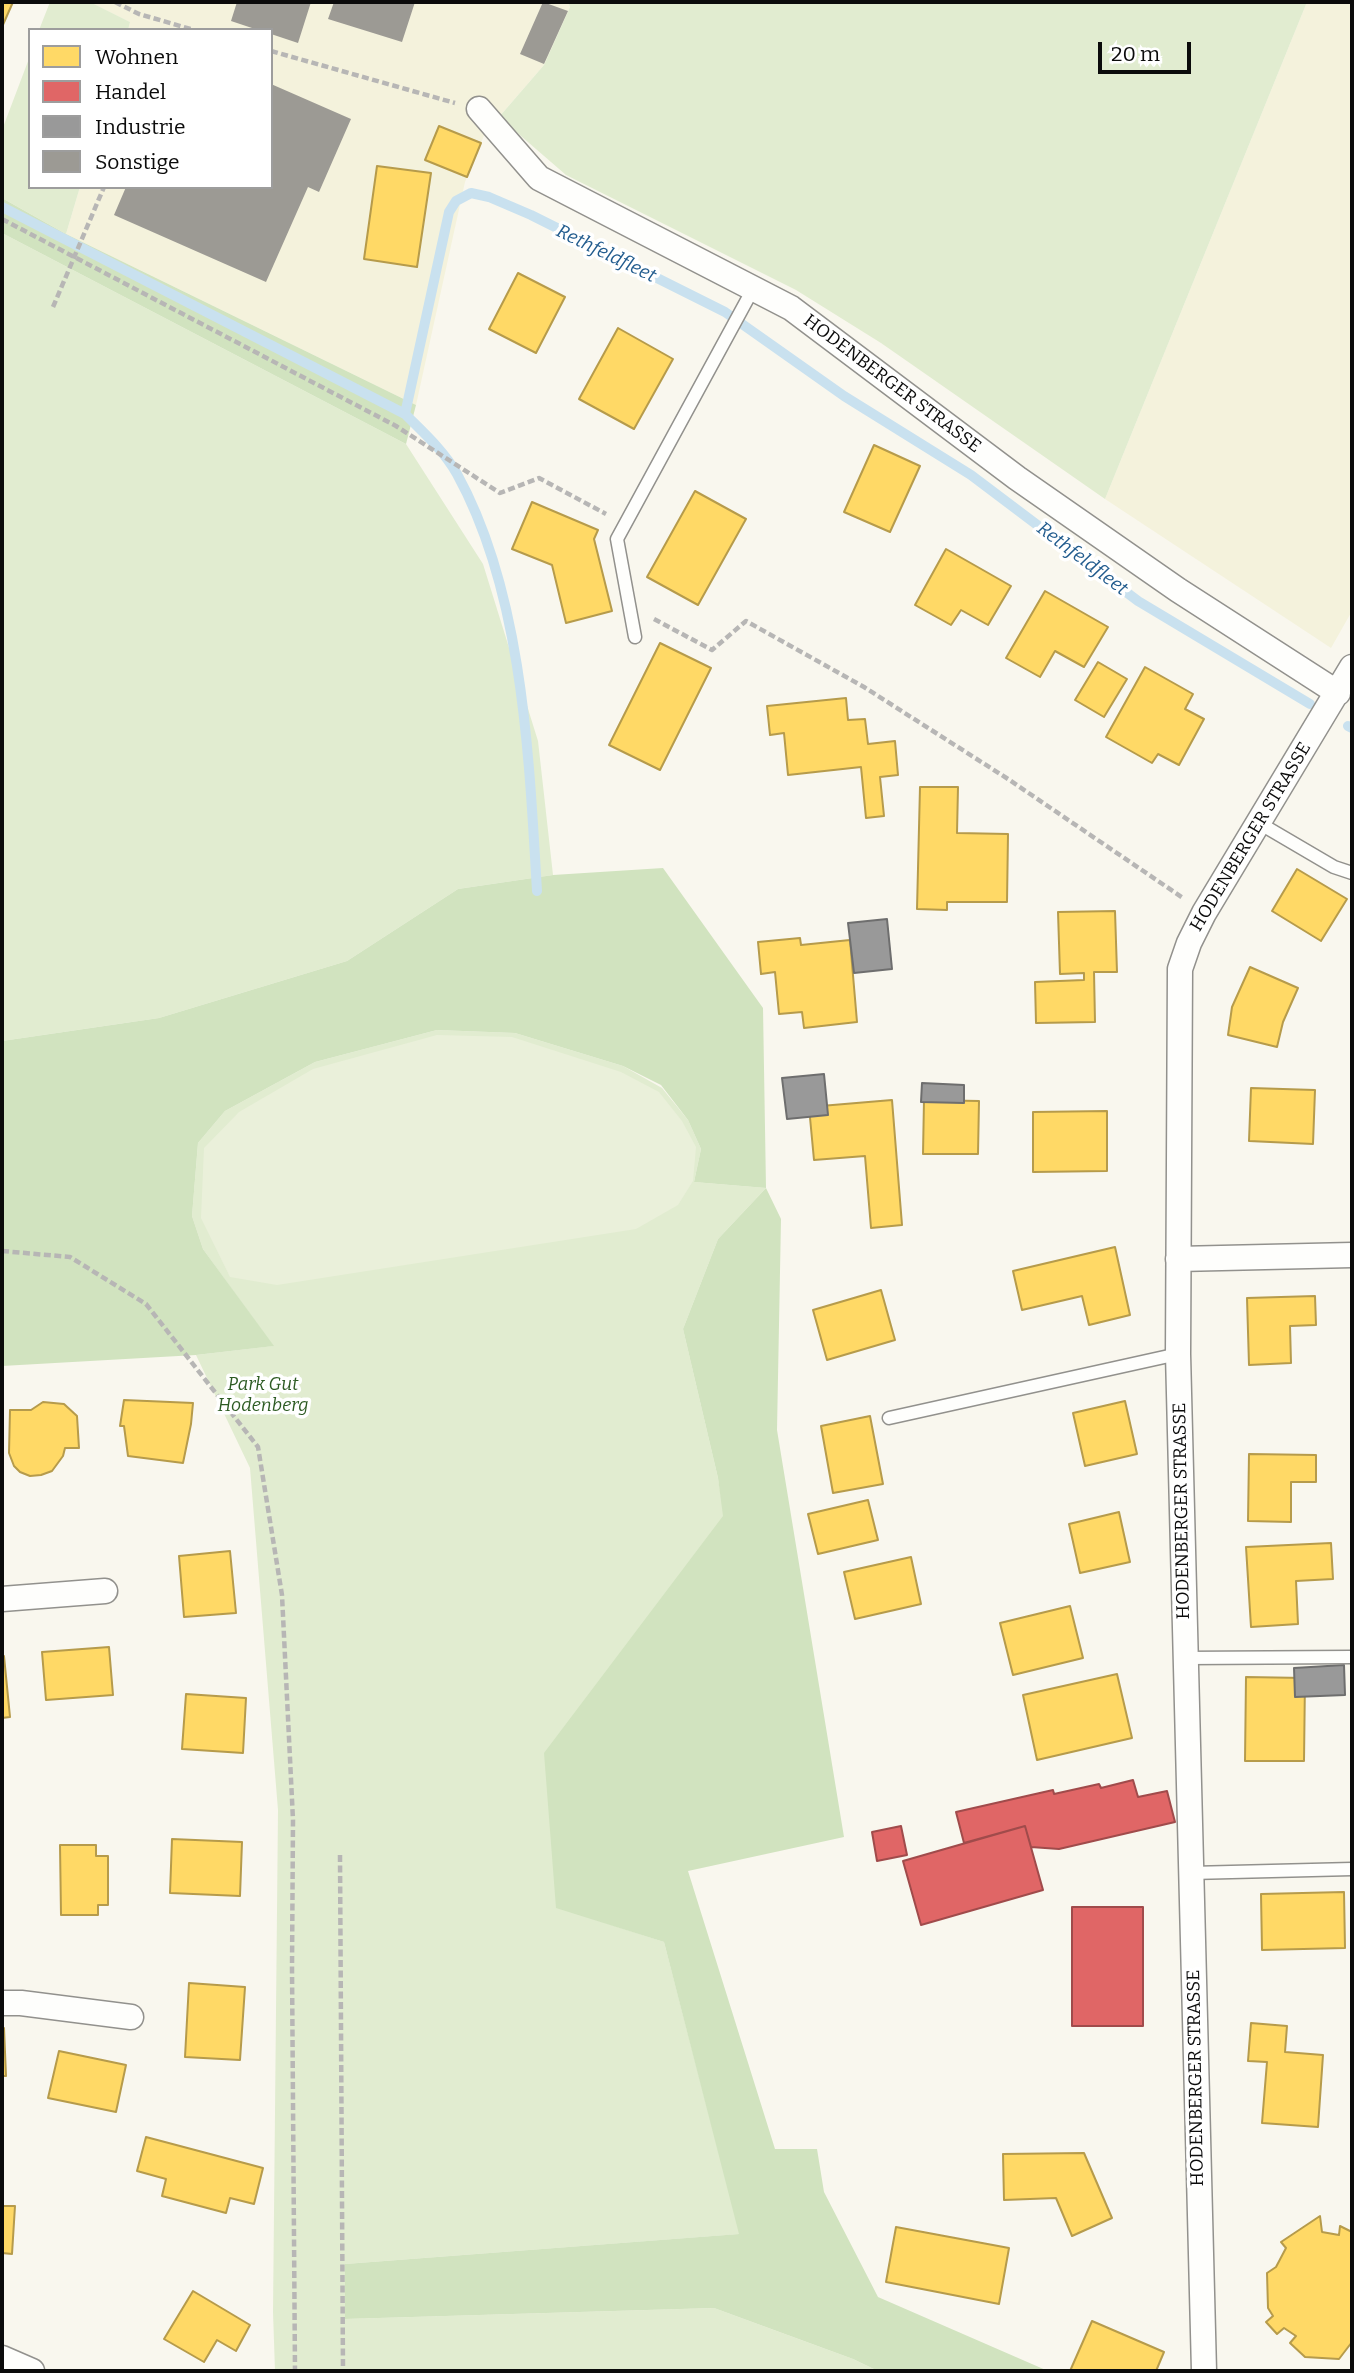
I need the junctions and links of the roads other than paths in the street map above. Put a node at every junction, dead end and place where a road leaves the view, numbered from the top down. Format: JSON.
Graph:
{"nodes":[{"id":1,"x":479,"y":110,"type":"road end"},
{"id":2,"x":753,"y":289,"type":"junction"},
{"id":3,"x":635,"y":637,"type":"dead end"},
{"id":4,"x":1352,"y":667,"type":"edge"},
{"id":5,"x":1338,"y":693,"type":"junction"},
{"id":6,"x":1259,"y":823,"type":"junction"},
{"id":7,"x":1352,"y":873,"type":"edge"},
{"id":8,"x":1352,"y":1255,"type":"edge"},
{"id":9,"x":1178,"y":1259,"type":"junction"},
{"id":10,"x":1178,"y":1354,"type":"junction"},
{"id":11,"x":889,"y":1418,"type":"dead end"},
{"id":12,"x":105,"y":1591,"type":"dead end"},
{"id":13,"x":2,"y":1599,"type":"edge"},
{"id":14,"x":1352,"y":1657,"type":"edge"},
{"id":15,"x":1185,"y":1658,"type":"junction"},
{"id":16,"x":1352,"y":1869,"type":"edge"},
{"id":17,"x":1192,"y":1872,"type":"junction"},
{"id":18,"x":2,"y":2003,"type":"edge"},
{"id":19,"x":131,"y":2017,"type":"dead end"},
{"id":20,"x":2,"y":2358,"type":"edge"},
{"id":21,"x":32,"y":2371,"type":"edge"},
{"id":22,"x":1204,"y":2371,"type":"edge"}],
"edges":[{"from":1,"to":2,"type":"street","name":"HODENBERGER STRASSE"},
{"from":2,"to":3,"type":"lane"},
{"from":2,"to":5,"type":"street","name":"HODENBERGER STRASSE"},
{"from":4,"to":5,"type":"street","name":"HODENBERGER STRASSE"},
{"from":5,"to":6,"type":"street","name":"HODENBERGER STRASSE"},
{"from":6,"to":7,"type":"lane"},
{"from":6,"to":9,"type":"street","name":"HODENBERGER STRASSE"},
{"from":8,"to":9,"type":"street"},
{"from":9,"to":10,"type":"street","name":"HODENBERGER STRASSE"},
{"from":10,"to":11,"type":"lane"},
{"from":10,"to":15,"type":"street","name":"HODENBERGER STRASSE"},
{"from":12,"to":13,"type":"street"},
{"from":14,"to":15,"type":"lane"},
{"from":15,"to":17,"type":"street","name":"HODENBERGER STRASSE"},
{"from":16,"to":17,"type":"lane"},
{"from":17,"to":22,"type":"street","name":"HODENBERGER STRASSE"},
{"from":18,"to":19,"type":"street"},
{"from":20,"to":21,"type":"street"}]}
